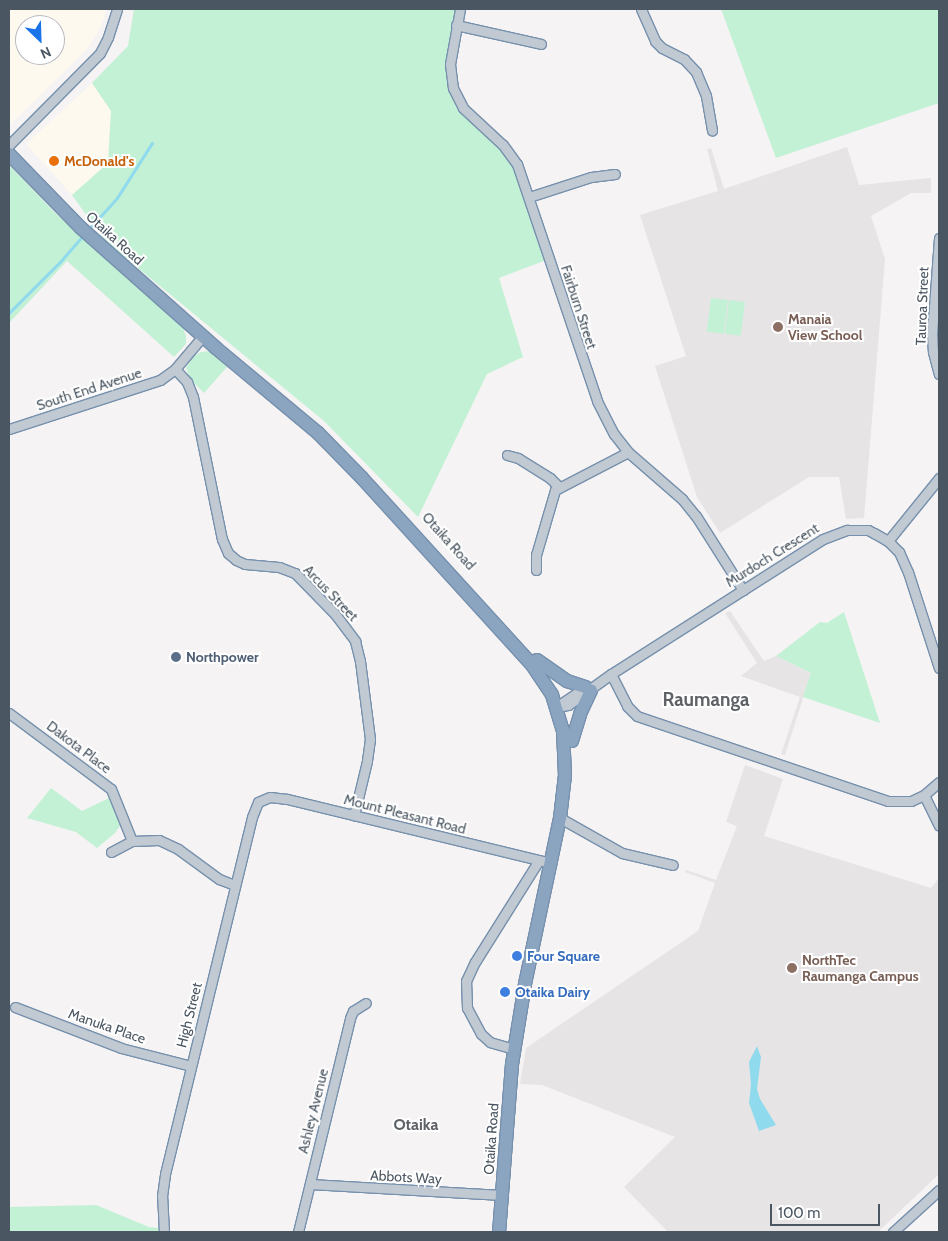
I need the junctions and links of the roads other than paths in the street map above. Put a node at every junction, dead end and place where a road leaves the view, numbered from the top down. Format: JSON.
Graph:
{"nodes":[{"id":1,"x":117,"y":9,"type":"edge"},
{"id":2,"x":460,"y":9,"type":"edge"},
{"id":3,"x":641,"y":9,"type":"edge"},
{"id":4,"x":456,"y":25,"type":"junction"},
{"id":5,"x":542,"y":44,"type":"dead end"},
{"id":6,"x":712,"y":130,"type":"dead end"},
{"id":7,"x":9,"y":146,"type":"edge"},
{"id":8,"x":9,"y":154,"type":"edge"},
{"id":9,"x":615,"y":174,"type":"dead end"},
{"id":10,"x":529,"y":197,"type":"junction"},
{"id":11,"x":939,"y":238,"type":"edge"},
{"id":12,"x":205,"y":337,"type":"junction"},
{"id":13,"x":936,"y":351,"type":"edge"},
{"id":14,"x":175,"y":369,"type":"junction"},
{"id":15,"x":939,"y":374,"type":"edge"},
{"id":16,"x":9,"y":429,"type":"edge"},
{"id":17,"x":628,"y":452,"type":"junction"},
{"id":18,"x":507,"y":455,"type":"dead end"},
{"id":19,"x":939,"y":478,"type":"edge"},
{"id":20,"x":559,"y":487,"type":"junction"},
{"id":21,"x":888,"y":541,"type":"junction"},
{"id":22,"x":536,"y":570,"type":"dead end"},
{"id":23,"x":743,"y":590,"type":"junction"},
{"id":24,"x":537,"y":660,"type":"junction"},
{"id":25,"x":939,"y":668,"type":"edge"},
{"id":26,"x":611,"y":674,"type":"junction"},
{"id":27,"x":592,"y":687,"type":"junction"},
{"id":28,"x":561,"y":705,"type":"junction"},
{"id":29,"x":9,"y":713,"type":"edge"},
{"id":30,"x":572,"y":741,"type":"junction"},
{"id":31,"x":939,"y":782,"type":"edge"},
{"id":32,"x":924,"y":795,"type":"junction"},
{"id":33,"x":255,"y":806,"type":"joint"},
{"id":34,"x":354,"y":815,"type":"junction"},
{"id":35,"x":560,"y":818,"type":"junction"},
{"id":36,"x":939,"y":826,"type":"edge"},
{"id":37,"x":132,"y":841,"type":"junction"},
{"id":38,"x":111,"y":852,"type":"dead end"},
{"id":39,"x":545,"y":862,"type":"junction"},
{"id":40,"x":673,"y":865,"type":"dead end"},
{"id":41,"x":235,"y":885,"type":"junction"},
{"id":42,"x":366,"y":1003,"type":"dead end"},
{"id":43,"x":15,"y":1007,"type":"dead end"},
{"id":44,"x":514,"y":1048,"type":"junction"},
{"id":45,"x":191,"y":1066,"type":"junction"},
{"id":46,"x":310,"y":1184,"type":"junction"},
{"id":47,"x":502,"y":1195,"type":"junction"},
{"id":48,"x":937,"y":1196,"type":"edge"},
{"id":49,"x":164,"y":1232,"type":"edge"},
{"id":50,"x":298,"y":1232,"type":"edge"},
{"id":51,"x":500,"y":1232,"type":"edge"},
{"id":52,"x":893,"y":1232,"type":"edge"}],
"edges":[{"from":1,"to":7,"type":"street"},
{"from":2,"to":4,"type":"street","name":"Fairburn Street"},
{"from":3,"to":6,"type":"street"},
{"from":4,"to":5,"type":"street"},
{"from":4,"to":10,"type":"street","name":"Fairburn Street"},
{"from":8,"to":12,"type":"highway","name":"Otaika Road"},
{"from":9,"to":10,"type":"street"},
{"from":10,"to":17,"type":"street","name":"Fairburn Street"},
{"from":11,"to":13,"type":"street","name":"Tauroa Street"},
{"from":12,"to":14,"type":"street"},
{"from":12,"to":24,"type":"highway","name":"Otaika Road"},
{"from":12,"to":28,"type":"highway","name":"Otaika Road"},
{"from":13,"to":15,"type":"street","name":"Tauroa Street"},
{"from":14,"to":16,"type":"street","name":"South End Avenue"},
{"from":14,"to":34,"type":"street","name":"Arcus Street"},
{"from":17,"to":20,"type":"street"},
{"from":17,"to":23,"type":"street","name":"Fairburn Street"},
{"from":18,"to":20,"type":"street"},
{"from":19,"to":21,"type":"street"},
{"from":20,"to":22,"type":"street"},
{"from":21,"to":23,"type":"street","name":"Murdoch Crescent"},
{"from":21,"to":25,"type":"street","name":"Murdoch Crescent"},
{"from":23,"to":26,"type":"street","name":"Murdoch Crescent"},
{"from":24,"to":27,"type":"highway"},
{"from":24,"to":28,"type":"highway","name":"Otaika Road"},
{"from":26,"to":27,"type":"street","name":"Murdoch Crescent"},
{"from":26,"to":32,"type":"street"},
{"from":27,"to":28,"type":"street","name":"Murdoch Crescent"},
{"from":27,"to":30,"type":"highway"},
{"from":28,"to":30,"type":"highway","name":"Otaika Road"},
{"from":28,"to":35,"type":"highway","name":"Otaika Road"},
{"from":29,"to":37,"type":"street","name":"Dakota Place"},
{"from":30,"to":35,"type":"highway","name":"Otaika Road"},
{"from":31,"to":32,"type":"street"},
{"from":32,"to":36,"type":"street"},
{"from":33,"to":34,"type":"street","name":"Mount Pleasant Road"},
{"from":33,"to":41,"type":"street","name":"High Street"},
{"from":34,"to":39,"type":"street","name":"Mount Pleasant Road"},
{"from":35,"to":39,"type":"highway","name":"Otaika Road"},
{"from":35,"to":40,"type":"street"},
{"from":37,"to":38,"type":"street"},
{"from":37,"to":41,"type":"street"},
{"from":39,"to":44,"type":"highway","name":"Otaika Road"},
{"from":39,"to":44,"type":"street","name":"Otaika Road"},
{"from":41,"to":45,"type":"street","name":"High Street"},
{"from":42,"to":46,"type":"street","name":"Ashley Avenue"},
{"from":43,"to":45,"type":"street","name":"Manuka Place"},
{"from":44,"to":47,"type":"highway","name":"Otaika Road"},
{"from":45,"to":49,"type":"street","name":"High Street"},
{"from":46,"to":47,"type":"street","name":"Abbots Way"},
{"from":46,"to":50,"type":"street","name":"Ashley Avenue"},
{"from":47,"to":51,"type":"highway","name":"Otaika Road"},
{"from":48,"to":52,"type":"street"}]}
